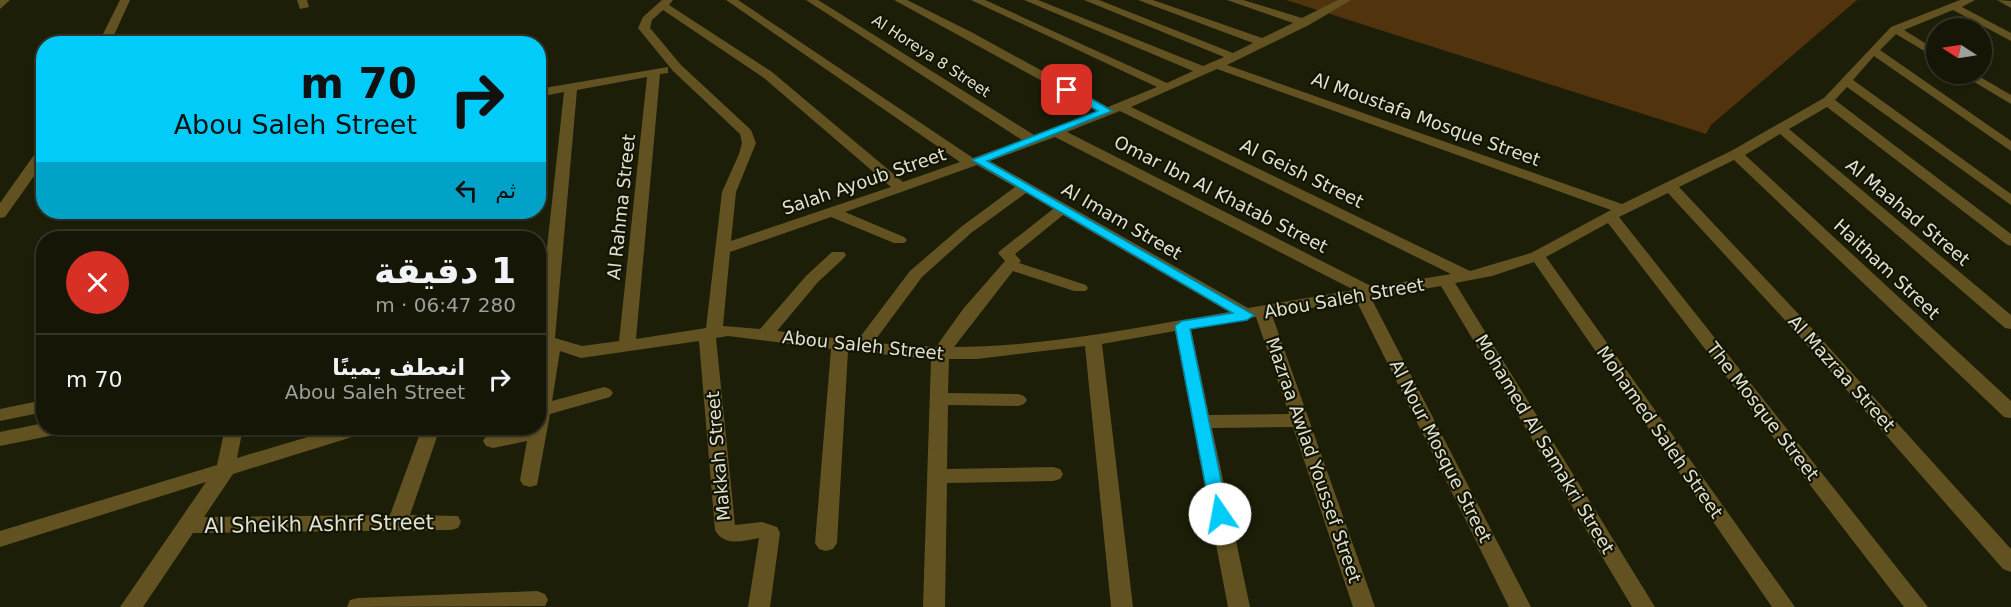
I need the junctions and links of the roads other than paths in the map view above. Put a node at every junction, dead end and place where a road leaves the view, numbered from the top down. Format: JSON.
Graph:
{"nodes":[{"id":1,"x":6,"y":0,"type":"edge"},
{"id":2,"x":124,"y":0,"type":"edge"},
{"id":3,"x":731,"y":0,"type":"edge"},
{"id":4,"x":811,"y":0,"type":"edge"},
{"id":5,"x":899,"y":0,"type":"edge"},
{"id":6,"x":976,"y":0,"type":"edge"},
{"id":7,"x":1029,"y":0,"type":"edge"},
{"id":8,"x":1089,"y":0,"type":"edge"},
{"id":9,"x":1143,"y":0,"type":"edge"},
{"id":10,"x":1232,"y":0,"type":"edge"},
{"id":11,"x":1934,"y":0,"type":"edge"},
{"id":12,"x":2002,"y":0,"type":"edge"},
{"id":13,"x":1337,"y":1,"type":"edge"},
{"id":14,"x":665,"y":2,"type":"edge"},
{"id":15,"x":1960,"y":4,"type":"edge"},
{"id":16,"x":2011,"y":5,"type":"edge"},
{"id":17,"x":0,"y":6,"type":"edge"},
{"id":18,"x":1305,"y":23,"type":"junction"},
{"id":19,"x":1895,"y":29,"type":"junction"},
{"id":20,"x":108,"y":36,"type":"edge"},
{"id":21,"x":2011,"y":38,"type":"edge"},
{"id":22,"x":1264,"y":43,"type":"junction"},
{"id":23,"x":1926,"y":49,"type":"edge"},
{"id":24,"x":1873,"y":50,"type":"junction"},
{"id":25,"x":1234,"y":57,"type":"junction"},
{"id":26,"x":677,"y":68,"type":"junction"},
{"id":27,"x":1210,"y":68,"type":"junction"},
{"id":28,"x":654,"y":72,"type":"junction"},
{"id":29,"x":1847,"y":81,"type":"junction"},
{"id":30,"x":1984,"y":84,"type":"edge"},
{"id":31,"x":1166,"y":87,"type":"junction"},
{"id":32,"x":570,"y":88,"type":"junction"},
{"id":33,"x":546,"y":92,"type":"edge"},
{"id":34,"x":2011,"y":100,"type":"edge"},
{"id":35,"x":1828,"y":101,"type":"junction"},
{"id":36,"x":1113,"y":109,"type":"junction"},
{"id":37,"x":1780,"y":128,"type":"junction"},
{"id":38,"x":1054,"y":131,"type":"junction"},
{"id":39,"x":1032,"y":140,"type":"junction"},
{"id":40,"x":2011,"y":147,"type":"edge"},
{"id":41,"x":1736,"y":154,"type":"junction"},
{"id":42,"x":974,"y":161,"type":"junction"},
{"id":43,"x":36,"y":162,"type":"edge"},
{"id":44,"x":1670,"y":186,"type":"junction"},
{"id":45,"x":1025,"y":187,"type":"junction"},
{"id":46,"x":901,"y":188,"type":"junction"},
{"id":47,"x":2011,"y":201,"type":"edge"},
{"id":48,"x":1062,"y":209,"type":"junction"},
{"id":49,"x":831,"y":212,"type":"junction"},
{"id":50,"x":1616,"y":213,"type":"junction"},
{"id":51,"x":0,"y":214,"type":"edge"},
{"id":52,"x":899,"y":240,"type":"dead end"},
{"id":53,"x":2011,"y":241,"type":"edge"},
{"id":54,"x":723,"y":249,"type":"junction"},
{"id":55,"x":838,"y":255,"type":"dead end"},
{"id":56,"x":1537,"y":256,"type":"junction"},
{"id":57,"x":1009,"y":265,"type":"junction"},
{"id":58,"x":1468,"y":276,"type":"junction"},
{"id":59,"x":1446,"y":280,"type":"junction"},
{"id":60,"x":1080,"y":288,"type":"dead end"},
{"id":61,"x":1365,"y":293,"type":"junction"},
{"id":62,"x":1255,"y":314,"type":"junction"},
{"id":63,"x":2011,"y":324,"type":"edge"},
{"id":64,"x":1182,"y":326,"type":"junction"},
{"id":65,"x":710,"y":333,"type":"junction"},
{"id":66,"x":765,"y":335,"type":"junction"},
{"id":67,"x":546,"y":340,"type":"edge"},
{"id":68,"x":1093,"y":340,"type":"junction"},
{"id":69,"x":627,"y":345,"type":"junction"},
{"id":70,"x":840,"y":345,"type":"junction"},
{"id":71,"x":861,"y":347,"type":"junction"},
{"id":72,"x":940,"y":354,"type":"junction"},
{"id":73,"x":604,"y":393,"type":"dead end"},
{"id":74,"x":939,"y":399,"type":"junction"},
{"id":75,"x":1018,"y":400,"type":"dead end"},
{"id":76,"x":546,"y":409,"type":"edge"},
{"id":77,"x":2011,"y":412,"type":"edge"},
{"id":78,"x":0,"y":415,"type":"edge"},
{"id":79,"x":1301,"y":420,"type":"junction"},
{"id":80,"x":22,"y":422,"type":"edge"},
{"id":81,"x":1200,"y":422,"type":"junction"},
{"id":82,"x":233,"y":435,"type":"edge"},
{"id":83,"x":336,"y":435,"type":"edge"},
{"id":84,"x":428,"y":435,"type":"edge"},
{"id":85,"x":523,"y":435,"type":"edge"},
{"id":86,"x":538,"y":435,"type":"edge"},
{"id":87,"x":493,"y":441,"type":"dead end"},
{"id":88,"x":225,"y":471,"type":"junction"},
{"id":89,"x":1053,"y":474,"type":"dead end"},
{"id":90,"x":937,"y":476,"type":"junction"},
{"id":91,"x":530,"y":480,"type":"dead end"},
{"id":92,"x":451,"y":522,"type":"dead end"},
{"id":93,"x":397,"y":523,"type":"junction"},
{"id":94,"x":188,"y":525,"type":"junction"},
{"id":95,"x":0,"y":539,"type":"edge"},
{"id":96,"x":826,"y":543,"type":"dead end"},
{"id":97,"x":2011,"y":563,"type":"edge"},
{"id":98,"x":537,"y":600,"type":"dead end"},
{"id":99,"x":131,"y":607,"type":"edge"},
{"id":100,"x":358,"y":607,"type":"edge"},
{"id":101,"x":759,"y":607,"type":"edge"},
{"id":102,"x":934,"y":607,"type":"edge"},
{"id":103,"x":1122,"y":607,"type":"edge"},
{"id":104,"x":1239,"y":607,"type":"edge"},
{"id":105,"x":1364,"y":607,"type":"edge"},
{"id":106,"x":1520,"y":607,"type":"edge"},
{"id":107,"x":1644,"y":607,"type":"edge"},
{"id":108,"x":1784,"y":607,"type":"edge"},
{"id":109,"x":1917,"y":607,"type":"edge"}],
"edges":[{"from":1,"to":17,"type":"street"},
{"from":2,"to":20,"type":"street"},
{"from":3,"to":42,"type":"street","name":"Al Imam Street"},
{"from":4,"to":39,"type":"street","name":"Al Horeya 8 Street"},
{"from":5,"to":36,"type":"street","name":"Al Geish Street"},
{"from":6,"to":31,"type":"street"},
{"from":7,"to":27,"type":"street","name":"Al Moustafa Mosque Street"},
{"from":8,"to":25,"type":"street"},
{"from":9,"to":22,"type":"street"},
{"from":10,"to":18,"type":"street"},
{"from":11,"to":15,"type":"street"},
{"from":12,"to":16,"type":"street"},
{"from":13,"to":18,"type":"street","name":"Salah Ayoub Street"},
{"from":14,"to":26,"type":"street"},
{"from":14,"to":46,"type":"street"},
{"from":15,"to":19,"type":"street","name":"Abou Saleh Street"},
{"from":15,"to":21,"type":"street"},
{"from":18,"to":22,"type":"street","name":"Salah Ayoub Street"},
{"from":19,"to":23,"type":"street"},
{"from":19,"to":24,"type":"street","name":"Abou Saleh Street"},
{"from":22,"to":25,"type":"street","name":"Salah Ayoub Street"},
{"from":24,"to":29,"type":"street","name":"Abou Saleh Street"},
{"from":24,"to":40,"type":"street"},
{"from":25,"to":27,"type":"street","name":"Salah Ayoub Street"},
{"from":26,"to":28,"type":"street"},
{"from":26,"to":54,"type":"street"},
{"from":27,"to":31,"type":"street","name":"Salah Ayoub Street"},
{"from":27,"to":50,"type":"street","name":"Al Moustafa Mosque Street"},
{"from":28,"to":32,"type":"street"},
{"from":28,"to":69,"type":"street","name":"Al Rahma Street"},
{"from":29,"to":35,"type":"street","name":"Abou Saleh Street"},
{"from":29,"to":47,"type":"street"},
{"from":30,"to":34,"type":"street"},
{"from":31,"to":36,"type":"street","name":"Salah Ayoub Street"},
{"from":32,"to":33,"type":"street"},
{"from":32,"to":67,"type":"street"},
{"from":35,"to":37,"type":"street","name":"Abou Saleh Street"},
{"from":35,"to":53,"type":"street"},
{"from":36,"to":38,"type":"street","name":"Salah Ayoub Street"},
{"from":36,"to":58,"type":"street","name":"Al Geish Street"},
{"from":37,"to":41,"type":"street","name":"Abou Saleh Street"},
{"from":37,"to":63,"type":"street","name":"Al Maahad Street"},
{"from":38,"to":39,"type":"street","name":"Salah Ayoub Street"},
{"from":38,"to":61,"type":"street","name":"Omar Ibn Al Khatab Street"},
{"from":39,"to":42,"type":"street","name":"Salah Ayoub Street"},
{"from":41,"to":44,"type":"street","name":"Abou Saleh Street"},
{"from":41,"to":77,"type":"street","name":"Haitham Street"},
{"from":42,"to":45,"type":"street","name":"Al Imam Street"},
{"from":42,"to":46,"type":"street","name":"Salah Ayoub Street"},
{"from":43,"to":51,"type":"street"},
{"from":44,"to":50,"type":"street","name":"Abou Saleh Street"},
{"from":44,"to":97,"type":"street","name":"Al Mazraa Street"},
{"from":45,"to":48,"type":"street","name":"Al Imam Street"},
{"from":45,"to":71,"type":"street"},
{"from":46,"to":49,"type":"street","name":"Salah Ayoub Street"},
{"from":48,"to":57,"type":"street"},
{"from":48,"to":62,"type":"street","name":"Al Imam Street"},
{"from":49,"to":52,"type":"street"},
{"from":49,"to":54,"type":"street","name":"Salah Ayoub Street"},
{"from":50,"to":56,"type":"street","name":"Abou Saleh Street"},
{"from":50,"to":109,"type":"street","name":"The Mosque Street"},
{"from":54,"to":65,"type":"street"},
{"from":55,"to":66,"type":"street"},
{"from":56,"to":58,"type":"street","name":"Abou Saleh Street"},
{"from":56,"to":108,"type":"street","name":"Mohamed Saleh Street"},
{"from":57,"to":60,"type":"street"},
{"from":57,"to":72,"type":"street"},
{"from":58,"to":59,"type":"street","name":"Abou Saleh Street"},
{"from":59,"to":61,"type":"street","name":"Abou Saleh Street"},
{"from":59,"to":107,"type":"street","name":"Mohamed Al Samakri Street"},
{"from":61,"to":62,"type":"street","name":"Abou Saleh Street"},
{"from":61,"to":106,"type":"street","name":"Al Nour Mosque Street"},
{"from":62,"to":64,"type":"street","name":"Abou Saleh Street"},
{"from":62,"to":79,"type":"street","name":"Mazraa Awlad Youssef Street"},
{"from":64,"to":68,"type":"street","name":"Abou Saleh Street"},
{"from":64,"to":81,"type":"street"},
{"from":65,"to":66,"type":"street","name":"Abou Saleh Street"},
{"from":65,"to":69,"type":"street","name":"Abou Saleh Street"},
{"from":65,"to":101,"type":"street","name":"Makkah Street"},
{"from":66,"to":70,"type":"street","name":"Abou Saleh Street"},
{"from":67,"to":69,"type":"street","name":"Abou Saleh Street"},
{"from":68,"to":72,"type":"street","name":"Abou Saleh Street"},
{"from":68,"to":103,"type":"street"},
{"from":70,"to":71,"type":"street","name":"Abou Saleh Street"},
{"from":70,"to":96,"type":"street"},
{"from":71,"to":72,"type":"street","name":"Abou Saleh Street"},
{"from":72,"to":74,"type":"street"},
{"from":73,"to":76,"type":"street"},
{"from":74,"to":75,"type":"street"},
{"from":74,"to":90,"type":"street"},
{"from":78,"to":80,"type":"street"},
{"from":79,"to":81,"type":"street"},
{"from":79,"to":105,"type":"street","name":"Mazraa Awlad Youssef Street"},
{"from":81,"to":104,"type":"street"},
{"from":82,"to":88,"type":"street"},
{"from":83,"to":88,"type":"street"},
{"from":84,"to":93,"type":"street"},
{"from":85,"to":87,"type":"street"},
{"from":86,"to":91,"type":"street"},
{"from":88,"to":94,"type":"street"},
{"from":88,"to":95,"type":"street"},
{"from":89,"to":90,"type":"street"},
{"from":90,"to":102,"type":"street"},
{"from":92,"to":93,"type":"street","name":"Al Sheikh Ashrf Street"},
{"from":93,"to":94,"type":"street","name":"Al Sheikh Ashrf Street"},
{"from":94,"to":99,"type":"street"},
{"from":98,"to":100,"type":"street"}]}
